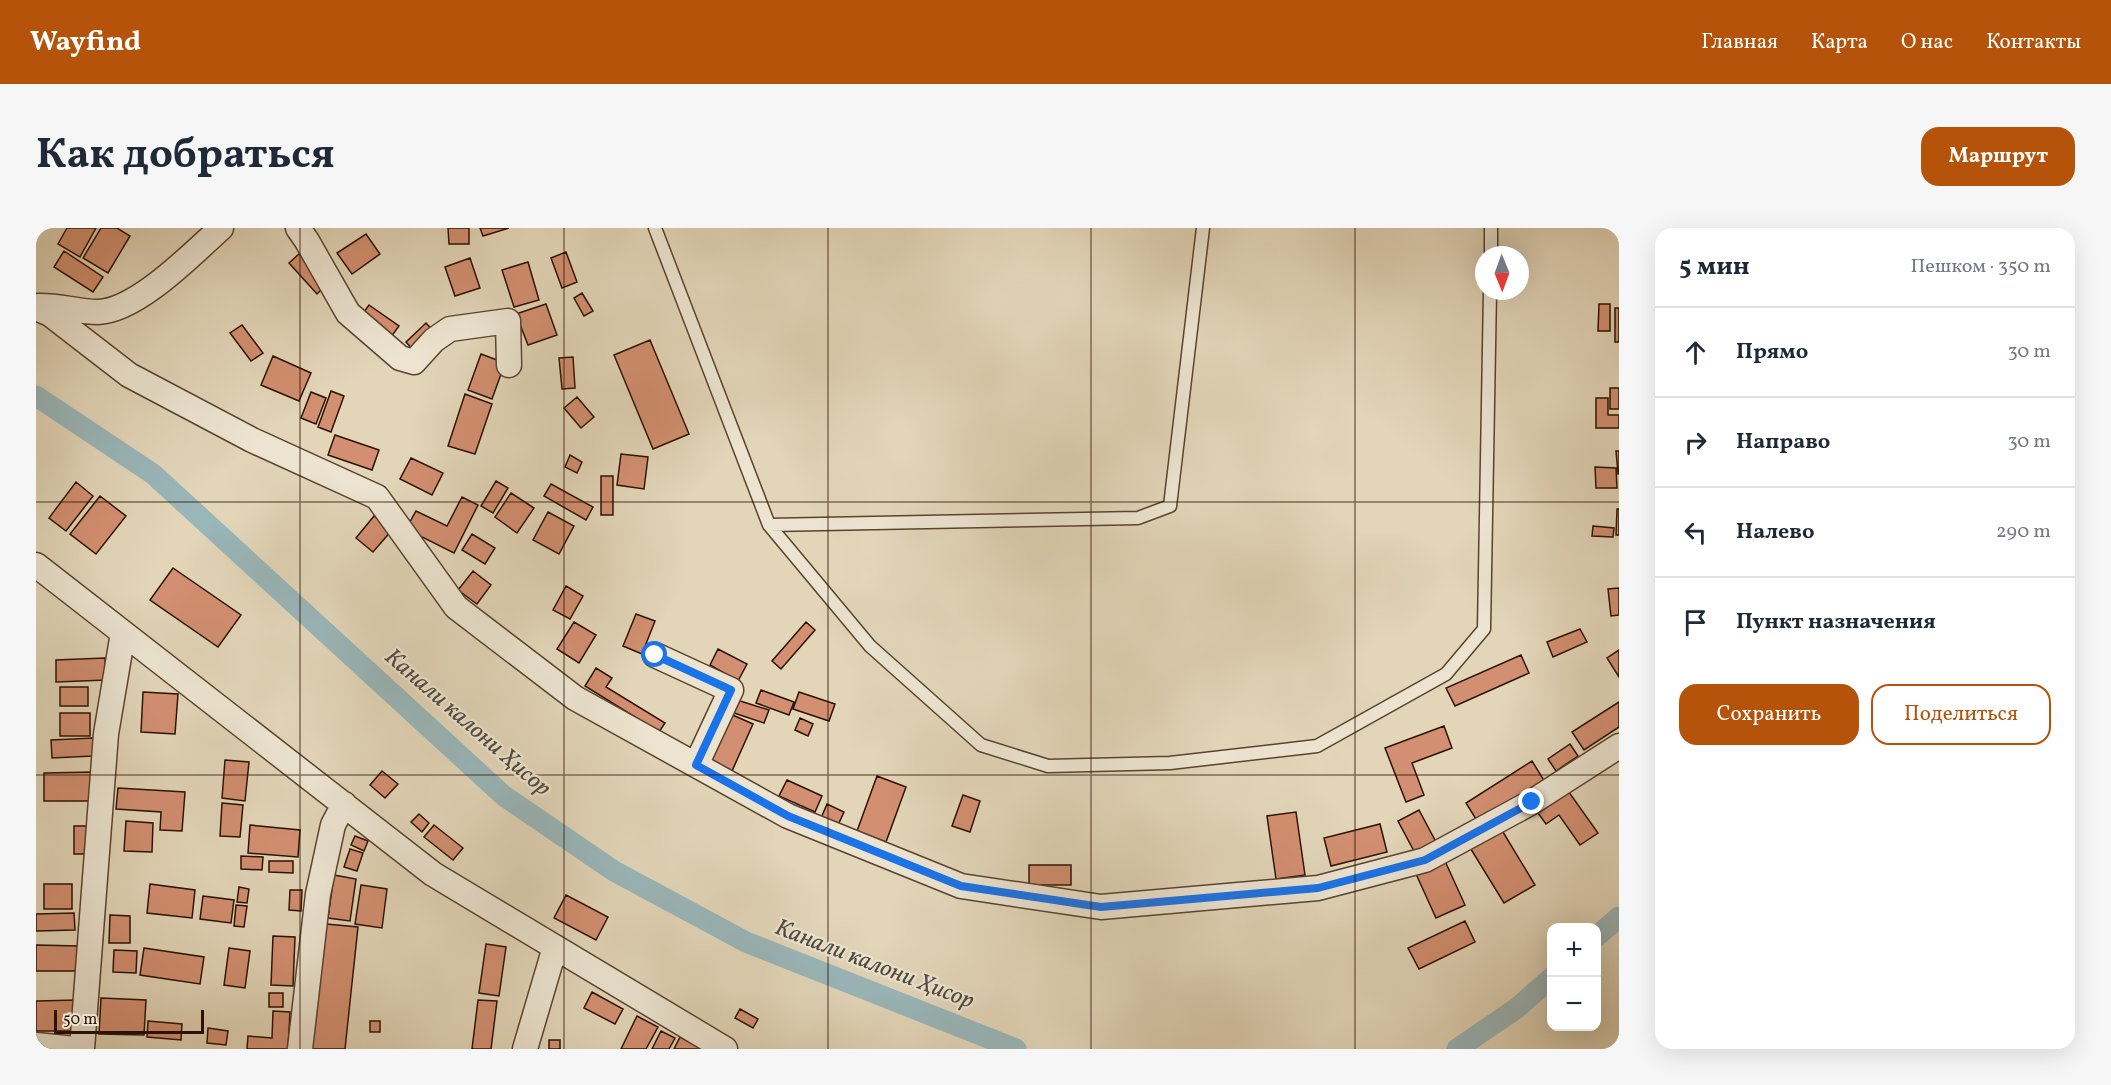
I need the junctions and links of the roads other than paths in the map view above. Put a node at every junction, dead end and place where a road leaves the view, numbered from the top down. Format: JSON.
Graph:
{"nodes":[{"id":1,"x":221,"y":228,"type":"edge"},
{"id":2,"x":298,"y":228,"type":"edge"},
{"id":3,"x":655,"y":228,"type":"edge"},
{"id":4,"x":1203,"y":228,"type":"edge"},
{"id":5,"x":1491,"y":228,"type":"edge"},
{"id":6,"x":1491,"y":246,"type":"edge"},
{"id":7,"x":1490,"y":300,"type":"edge"},
{"id":8,"x":36,"y":307,"type":"edge"},
{"id":9,"x":509,"y":365,"type":"dead end"},
{"id":10,"x":769,"y":525,"type":"junction"},
{"id":11,"x":36,"y":565,"type":"edge"},
{"id":12,"x":123,"y":633,"type":"junction"},
{"id":13,"x":655,"y":655,"type":"dead end"},
{"id":14,"x":1619,"y":746,"type":"edge"},
{"id":15,"x":696,"y":765,"type":"junction"},
{"id":16,"x":344,"y":804,"type":"junction"},
{"id":17,"x":555,"y":947,"type":"junction"},
{"id":18,"x":36,"y":1045,"type":"edge"},
{"id":19,"x":75,"y":1049,"type":"edge"},
{"id":20,"x":82,"y":1049,"type":"edge"},
{"id":21,"x":300,"y":1049,"type":"edge"},
{"id":22,"x":525,"y":1049,"type":"edge"},
{"id":23,"x":725,"y":1049,"type":"edge"}],
"edges":[{"from":1,"to":8,"type":"street"},
{"from":2,"to":9,"type":"street"},
{"from":3,"to":10,"type":"lane"},
{"from":4,"to":10,"type":"lane"},
{"from":5,"to":6,"type":"lane"},
{"from":7,"to":10,"type":"lane"},
{"from":8,"to":15,"type":"street"},
{"from":11,"to":12,"type":"street"},
{"from":12,"to":16,"type":"street"},
{"from":12,"to":20,"type":"street"},
{"from":13,"to":15,"type":"street"},
{"from":14,"to":15,"type":"street"},
{"from":16,"to":17,"type":"street"},
{"from":16,"to":21,"type":"street"},
{"from":17,"to":22,"type":"street"},
{"from":17,"to":23,"type":"street"},
{"from":18,"to":19,"type":"street"}]}
